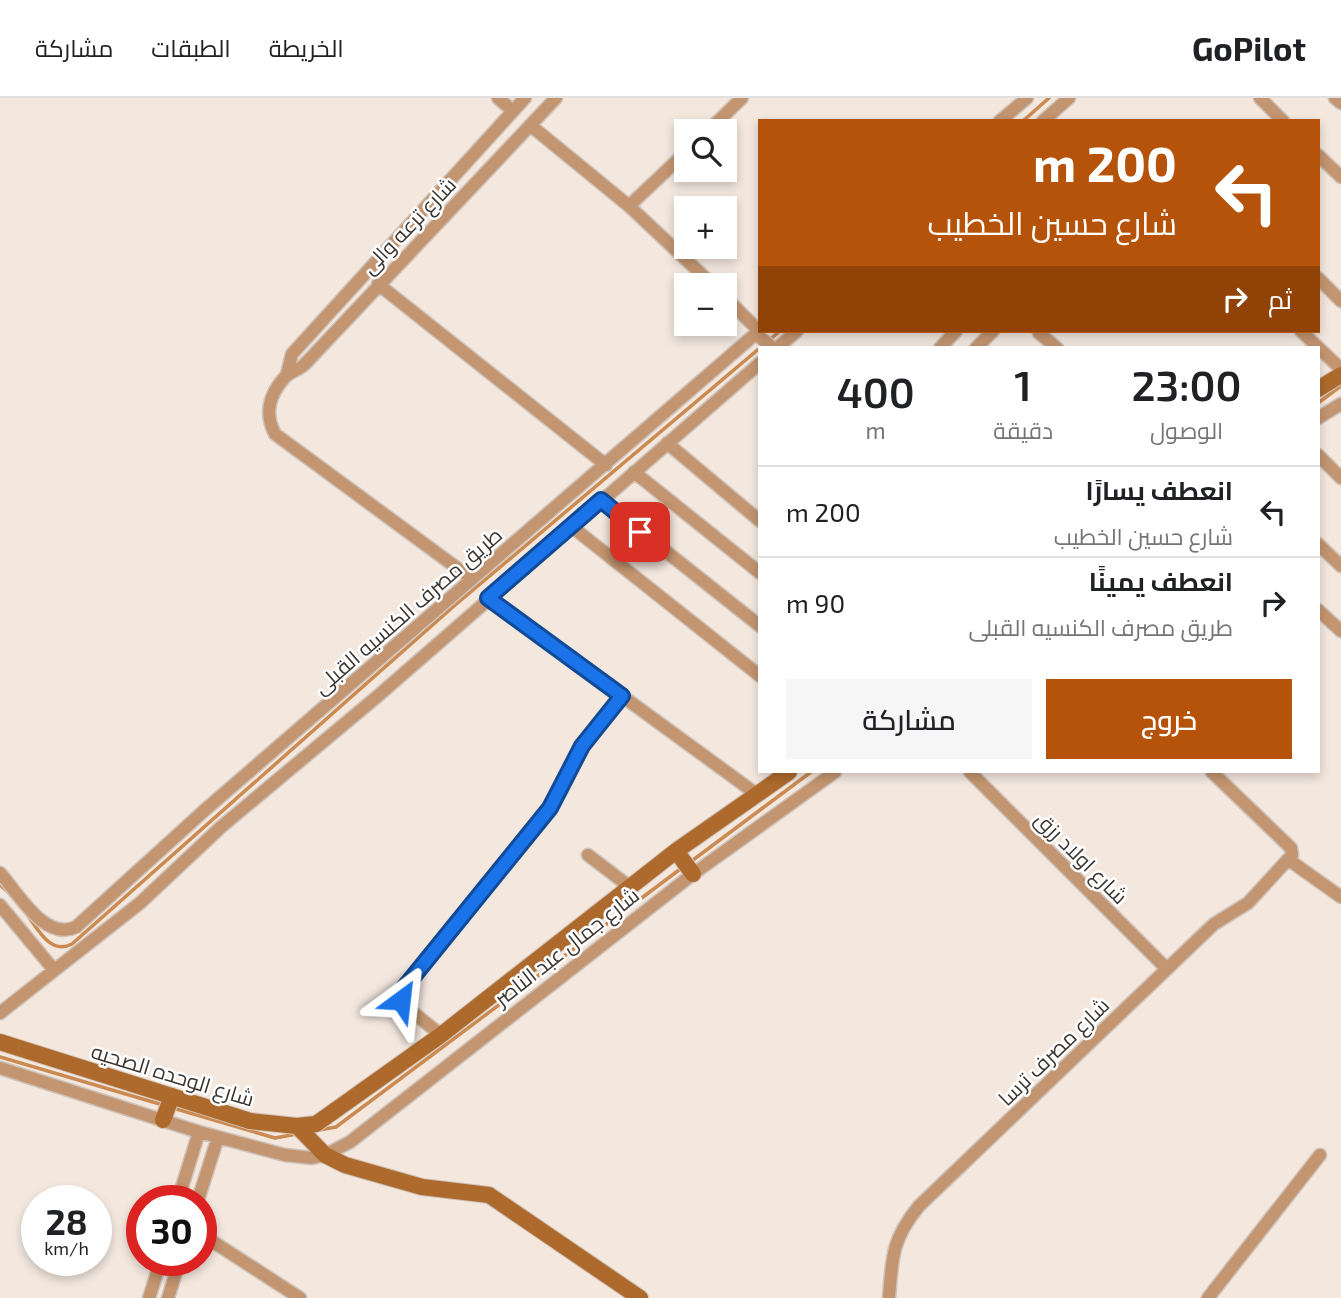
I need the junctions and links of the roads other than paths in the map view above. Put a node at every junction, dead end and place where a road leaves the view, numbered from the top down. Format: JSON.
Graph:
{"nodes":[{"id":1,"x":498,"y":98,"type":"edge"},
{"id":2,"x":526,"y":98,"type":"edge"},
{"id":3,"x":555,"y":98,"type":"edge"},
{"id":4,"x":742,"y":98,"type":"edge"},
{"id":5,"x":1027,"y":98,"type":"edge"},
{"id":6,"x":1069,"y":98,"type":"edge"},
{"id":7,"x":1260,"y":98,"type":"edge"},
{"id":8,"x":1335,"y":98,"type":"edge"},
{"id":9,"x":1341,"y":103,"type":"edge"},
{"id":10,"x":513,"y":111,"type":"junction"},
{"id":11,"x":720,"y":119,"type":"edge"},
{"id":12,"x":1002,"y":119,"type":"edge"},
{"id":13,"x":1045,"y":119,"type":"edge"},
{"id":14,"x":1281,"y":119,"type":"edge"},
{"id":15,"x":530,"y":125,"type":"junction"},
{"id":16,"x":1320,"y":157,"type":"edge"},
{"id":17,"x":674,"y":163,"type":"edge"},
{"id":18,"x":1341,"y":177,"type":"edge"},
{"id":19,"x":629,"y":206,"type":"junction"},
{"id":20,"x":700,"y":273,"type":"edge"},
{"id":21,"x":1320,"y":280,"type":"edge"},
{"id":22,"x":378,"y":284,"type":"junction"},
{"id":23,"x":1341,"y":301,"type":"edge"},
{"id":24,"x":737,"y":310,"type":"edge"},
{"id":25,"x":758,"y":332,"type":"edge"},
{"id":26,"x":759,"y":333,"type":"edge"},
{"id":27,"x":794,"y":333,"type":"edge"},
{"id":28,"x":954,"y":333,"type":"edge"},
{"id":29,"x":991,"y":333,"type":"edge"},
{"id":30,"x":1039,"y":333,"type":"dead end"},
{"id":31,"x":1303,"y":333,"type":"edge"},
{"id":32,"x":773,"y":346,"type":"edge"},
{"id":33,"x":778,"y":346,"type":"edge"},
{"id":34,"x":942,"y":346,"type":"edge"},
{"id":35,"x":978,"y":346,"type":"edge"},
{"id":36,"x":1054,"y":346,"type":"edge"},
{"id":37,"x":1316,"y":346,"type":"edge"},
{"id":38,"x":1320,"y":350,"type":"edge"},
{"id":39,"x":758,"y":365,"type":"edge"},
{"id":40,"x":1341,"y":372,"type":"edge"},
{"id":41,"x":287,"y":374,"type":"junction"},
{"id":42,"x":1320,"y":388,"type":"edge"},
{"id":43,"x":1341,"y":404,"type":"edge"},
{"id":44,"x":1320,"y":417,"type":"edge"},
{"id":45,"x":643,"y":433,"type":"junction"},
{"id":46,"x":664,"y":446,"type":"junction"},
{"id":47,"x":1320,"y":457,"type":"edge"},
{"id":48,"x":606,"y":465,"type":"junction"},
{"id":49,"x":634,"y":472,"type":"junction"},
{"id":50,"x":1341,"y":478,"type":"edge"},
{"id":51,"x":601,"y":500,"type":"junction"},
{"id":52,"x":758,"y":519,"type":"edge"},
{"id":53,"x":571,"y":526,"type":"junction"},
{"id":54,"x":1320,"y":546,"type":"edge"},
{"id":55,"x":1341,"y":566,"type":"edge"},
{"id":56,"x":758,"y":571,"type":"edge"},
{"id":57,"x":472,"y":579,"type":"junction"},
{"id":58,"x":488,"y":598,"type":"junction"},
{"id":59,"x":1320,"y":612,"type":"edge"},
{"id":60,"x":758,"y":624,"type":"edge"},
{"id":61,"x":1341,"y":631,"type":"edge"},
{"id":62,"x":758,"y":674,"type":"edge"},
{"id":63,"x":622,"y":696,"type":"junction"},
{"id":64,"x":787,"y":773,"type":"edge"},
{"id":65,"x":834,"y":773,"type":"edge"},
{"id":66,"x":971,"y":773,"type":"edge"},
{"id":67,"x":1213,"y":773,"type":"edge"},
{"id":68,"x":755,"y":793,"type":"junction"},
{"id":69,"x":678,"y":853,"type":"junction"},
{"id":70,"x":588,"y":855,"type":"dead end"},
{"id":71,"x":1289,"y":860,"type":"junction"},
{"id":72,"x":691,"y":872,"type":"junction"},
{"id":73,"x":0,"y":873,"type":"edge"},
{"id":74,"x":630,"y":887,"type":"junction"},
{"id":75,"x":1341,"y":897,"type":"edge"},
{"id":76,"x":0,"y":905,"type":"edge"},
{"id":77,"x":81,"y":921,"type":"junction"},
{"id":78,"x":96,"y":938,"type":"junction"},
{"id":79,"x":1167,"y":969,"type":"junction"},
{"id":80,"x":54,"y":970,"type":"junction"},
{"id":81,"x":0,"y":1013,"type":"edge"},
{"id":82,"x":441,"y":1035,"type":"junction"},
{"id":83,"x":0,"y":1042,"type":"edge"},
{"id":84,"x":0,"y":1068,"type":"edge"},
{"id":85,"x":168,"y":1107,"type":"junction"},
{"id":86,"x":299,"y":1129,"type":"junction"},
{"id":87,"x":199,"y":1132,"type":"junction"},
{"id":88,"x":218,"y":1137,"type":"junction"},
{"id":89,"x":320,"y":1150,"type":"junction"},
{"id":90,"x":1320,"y":1155,"type":"dead end"},
{"id":91,"x":183,"y":1185,"type":"edge"},
{"id":92,"x":203,"y":1185,"type":"edge"},
{"id":93,"x":217,"y":1244,"type":"edge"},
{"id":94,"x":156,"y":1276,"type":"edge"},
{"id":95,"x":175,"y":1276,"type":"edge"},
{"id":96,"x":149,"y":1298,"type":"edge"},
{"id":97,"x":168,"y":1298,"type":"edge"},
{"id":98,"x":300,"y":1298,"type":"edge"},
{"id":99,"x":640,"y":1298,"type":"edge"},
{"id":100,"x":889,"y":1298,"type":"edge"},
{"id":101,"x":1208,"y":1298,"type":"edge"}],
"edges":[{"from":1,"to":10,"type":"street"},
{"from":2,"to":10,"type":"street","name":"شارع ترعه والى"},
{"from":3,"to":15,"type":"street","name":"شارع ترعه والى"},
{"from":4,"to":11,"type":"street"},
{"from":5,"to":12,"type":"street"},
{"from":6,"to":13,"type":"street"},
{"from":7,"to":14,"type":"street"},
{"from":8,"to":9,"type":"street"},
{"from":10,"to":41,"type":"street","name":"شارع ترعه والى"},
{"from":15,"to":19,"type":"street"},
{"from":15,"to":22,"type":"street","name":"شارع ترعه والى"},
{"from":16,"to":18,"type":"street"},
{"from":17,"to":19,"type":"street"},
{"from":19,"to":20,"type":"street"},
{"from":21,"to":23,"type":"street"},
{"from":22,"to":41,"type":"street","name":"شارع ترعه والى"},
{"from":22,"to":48,"type":"street"},
{"from":24,"to":25,"type":"street"},
{"from":25,"to":45,"type":"street","name":"طريق مصرف الكنسيه القبلى"},
{"from":26,"to":32,"type":"street"},
{"from":27,"to":33,"type":"street"},
{"from":28,"to":34,"type":"street"},
{"from":29,"to":35,"type":"street"},
{"from":30,"to":36,"type":"street"},
{"from":31,"to":37,"type":"street"},
{"from":38,"to":40,"type":"street"},
{"from":39,"to":46,"type":"street","name":"طريق مصرف الكنسيه القبلى"},
{"from":40,"to":42,"type":"street"},
{"from":41,"to":57,"type":"street","name":"شارع ترعه والى"},
{"from":43,"to":44,"type":"street"},
{"from":45,"to":46,"type":"street"},
{"from":45,"to":48,"type":"street","name":"طريق مصرف الكنسيه القبلى"},
{"from":46,"to":49,"type":"street","name":"طريق مصرف الكنسيه القبلى"},
{"from":46,"to":52,"type":"street"},
{"from":47,"to":50,"type":"street"},
{"from":48,"to":57,"type":"street","name":"طريق مصرف الكنسيه القبلى"},
{"from":49,"to":51,"type":"street","name":"طريق مصرف الكنسيه القبلى"},
{"from":49,"to":56,"type":"street"},
{"from":51,"to":53,"type":"street","name":"طريق مصرف الكنسيه القبلى"},
{"from":51,"to":60,"type":"street"},
{"from":53,"to":58,"type":"street","name":"طريق مصرف الكنسيه القبلى"},
{"from":53,"to":62,"type":"street"},
{"from":54,"to":55,"type":"street"},
{"from":57,"to":77,"type":"street","name":"طريق مصرف الكنسيه القبلى"},
{"from":58,"to":63,"type":"street"},
{"from":58,"to":78,"type":"street","name":"طريق مصرف الكنسيه القبلى"},
{"from":59,"to":61,"type":"street"},
{"from":63,"to":68,"type":"street"},
{"from":63,"to":82,"type":"street"},
{"from":64,"to":68,"type":"street","name":"شارع جمال عبد الناصر"},
{"from":65,"to":72,"type":"street","name":"شارع جمال عبد الناصر"},
{"from":66,"to":79,"type":"street","name":"شارع اولاد رزق"},
{"from":67,"to":71,"type":"street"},
{"from":68,"to":69,"type":"street","name":"شارع جمال عبد الناصر"},
{"from":69,"to":72,"type":"street"},
{"from":69,"to":74,"type":"street","name":"شارع جمال عبد الناصر"},
{"from":70,"to":74,"type":"street"},
{"from":71,"to":75,"type":"street"},
{"from":71,"to":79,"type":"street","name":"شارع مصرف ترسا"},
{"from":72,"to":89,"type":"street","name":"شارع جمال عبد الناصر"},
{"from":73,"to":77,"type":"street"},
{"from":74,"to":82,"type":"street","name":"شارع جمال عبد الناصر"},
{"from":76,"to":80,"type":"street"},
{"from":77,"to":78,"type":"street"},
{"from":78,"to":80,"type":"street","name":"طريق مصرف الكنسيه القبلى"},
{"from":79,"to":100,"type":"street","name":"شارع مصرف ترسا"},
{"from":80,"to":81,"type":"street","name":"طريق مصرف الكنسيه القبلى"},
{"from":82,"to":86,"type":"street","name":"شارع جمال عبد الناصر"},
{"from":83,"to":85,"type":"street","name":"شارع الوحده الصحيه"},
{"from":84,"to":85,"type":"street","name":"شارع الوحده الصحيه"},
{"from":85,"to":86,"type":"street","name":"شارع الوحده الصحيه"},
{"from":85,"to":87,"type":"street","name":"شارع الوحده الصحيه"},
{"from":86,"to":89,"type":"street","name":"شارع الوحده الصحيه"},
{"from":87,"to":88,"type":"street","name":"شارع الوحده الصحيه"},
{"from":87,"to":91,"type":"street"},
{"from":88,"to":89,"type":"street","name":"شارع الوحده الصحيه"},
{"from":88,"to":92,"type":"street"},
{"from":89,"to":99,"type":"street","name":"شارع الوحده الصحيه"},
{"from":90,"to":101,"type":"street"},
{"from":93,"to":98,"type":"street"},
{"from":94,"to":96,"type":"street"},
{"from":95,"to":97,"type":"street"}]}
